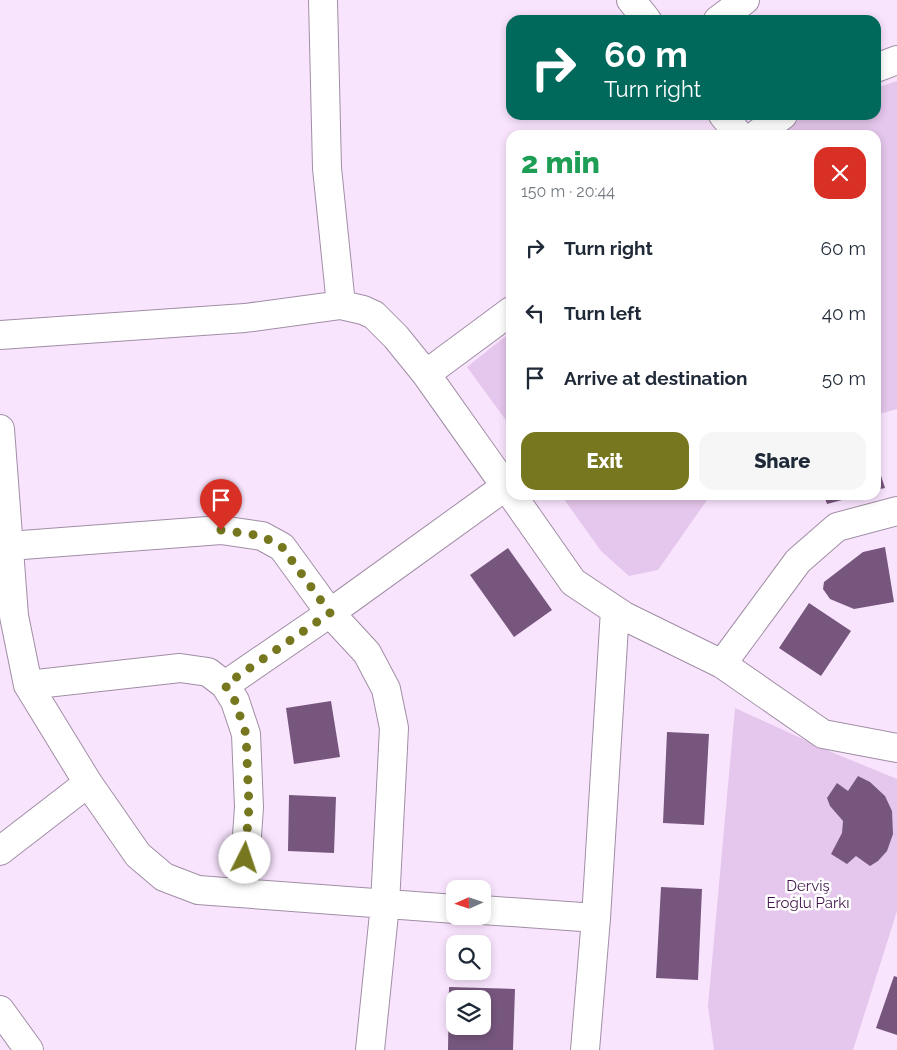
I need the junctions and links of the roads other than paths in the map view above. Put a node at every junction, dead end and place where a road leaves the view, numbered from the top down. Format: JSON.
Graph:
{"nodes":[{"id":1,"x":323,"y":0,"type":"edge"},
{"id":2,"x":631,"y":0,"type":"edge"},
{"id":3,"x":745,"y":0,"type":"edge"},
{"id":4,"x":643,"y":15,"type":"edge"},
{"id":5,"x":725,"y":15,"type":"edge"},
{"id":6,"x":897,"y":60,"type":"edge"},
{"id":7,"x":881,"y":66,"type":"edge"},
{"id":8,"x":727,"y":120,"type":"edge"},
{"id":9,"x":776,"y":120,"type":"edge"},
{"id":10,"x":735,"y":130,"type":"edge"},
{"id":11,"x":763,"y":130,"type":"edge"},
{"id":12,"x":341,"y":305,"type":"junction"},
{"id":13,"x":506,"y":315,"type":"edge"},
{"id":14,"x":0,"y":335,"type":"edge"},
{"id":15,"x":426,"y":374,"type":"junction"},
{"id":16,"x":0,"y":429,"type":"edge"},
{"id":17,"x":506,"y":486,"type":"edge"},
{"id":18,"x":506,"y":495,"type":"edge"},
{"id":19,"x":516,"y":500,"type":"edge"},
{"id":20,"x":897,"y":511,"type":"edge"},
{"id":21,"x":9,"y":546,"type":"junction"},
{"id":22,"x":615,"y":610,"type":"junction"},
{"id":23,"x":330,"y":613,"type":"junction"},
{"id":24,"x":722,"y":664,"type":"junction"},
{"id":25,"x":28,"y":685,"type":"junction"},
{"id":26,"x":225,"y":685,"type":"junction"},
{"id":27,"x":897,"y":748,"type":"edge"},
{"id":28,"x":88,"y":783,"type":"junction"},
{"id":29,"x":0,"y":851,"type":"edge"},
{"id":30,"x":243,"y":893,"type":"junction"},
{"id":31,"x":385,"y":904,"type":"junction"},
{"id":32,"x":446,"y":908,"type":"edge"},
{"id":33,"x":491,"y":911,"type":"edge"},
{"id":34,"x":596,"y":918,"type":"junction"},
{"id":35,"x":0,"y":1010,"type":"edge"},
{"id":36,"x":30,"y":1050,"type":"edge"},
{"id":37,"x":370,"y":1050,"type":"edge"},
{"id":38,"x":585,"y":1050,"type":"edge"}],
"edges":[{"from":1,"to":12,"type":"street"},
{"from":2,"to":4,"type":"street"},
{"from":3,"to":5,"type":"street"},
{"from":6,"to":7,"type":"street"},
{"from":8,"to":10,"type":"street"},
{"from":9,"to":11,"type":"street"},
{"from":12,"to":14,"type":"street"},
{"from":12,"to":15,"type":"street"},
{"from":13,"to":15,"type":"street"},
{"from":15,"to":17,"type":"street"},
{"from":16,"to":21,"type":"street"},
{"from":18,"to":23,"type":"street"},
{"from":19,"to":22,"type":"street"},
{"from":20,"to":24,"type":"street"},
{"from":21,"to":23,"type":"street"},
{"from":21,"to":25,"type":"street"},
{"from":22,"to":24,"type":"street"},
{"from":22,"to":34,"type":"street"},
{"from":23,"to":26,"type":"street"},
{"from":23,"to":31,"type":"street"},
{"from":24,"to":27,"type":"street"},
{"from":25,"to":26,"type":"street"},
{"from":25,"to":28,"type":"street"},
{"from":26,"to":30,"type":"street"},
{"from":28,"to":29,"type":"street"},
{"from":28,"to":30,"type":"street"},
{"from":30,"to":31,"type":"street"},
{"from":31,"to":32,"type":"street"},
{"from":31,"to":37,"type":"street"},
{"from":33,"to":34,"type":"street"},
{"from":34,"to":38,"type":"street"},
{"from":35,"to":36,"type":"street"}]}
